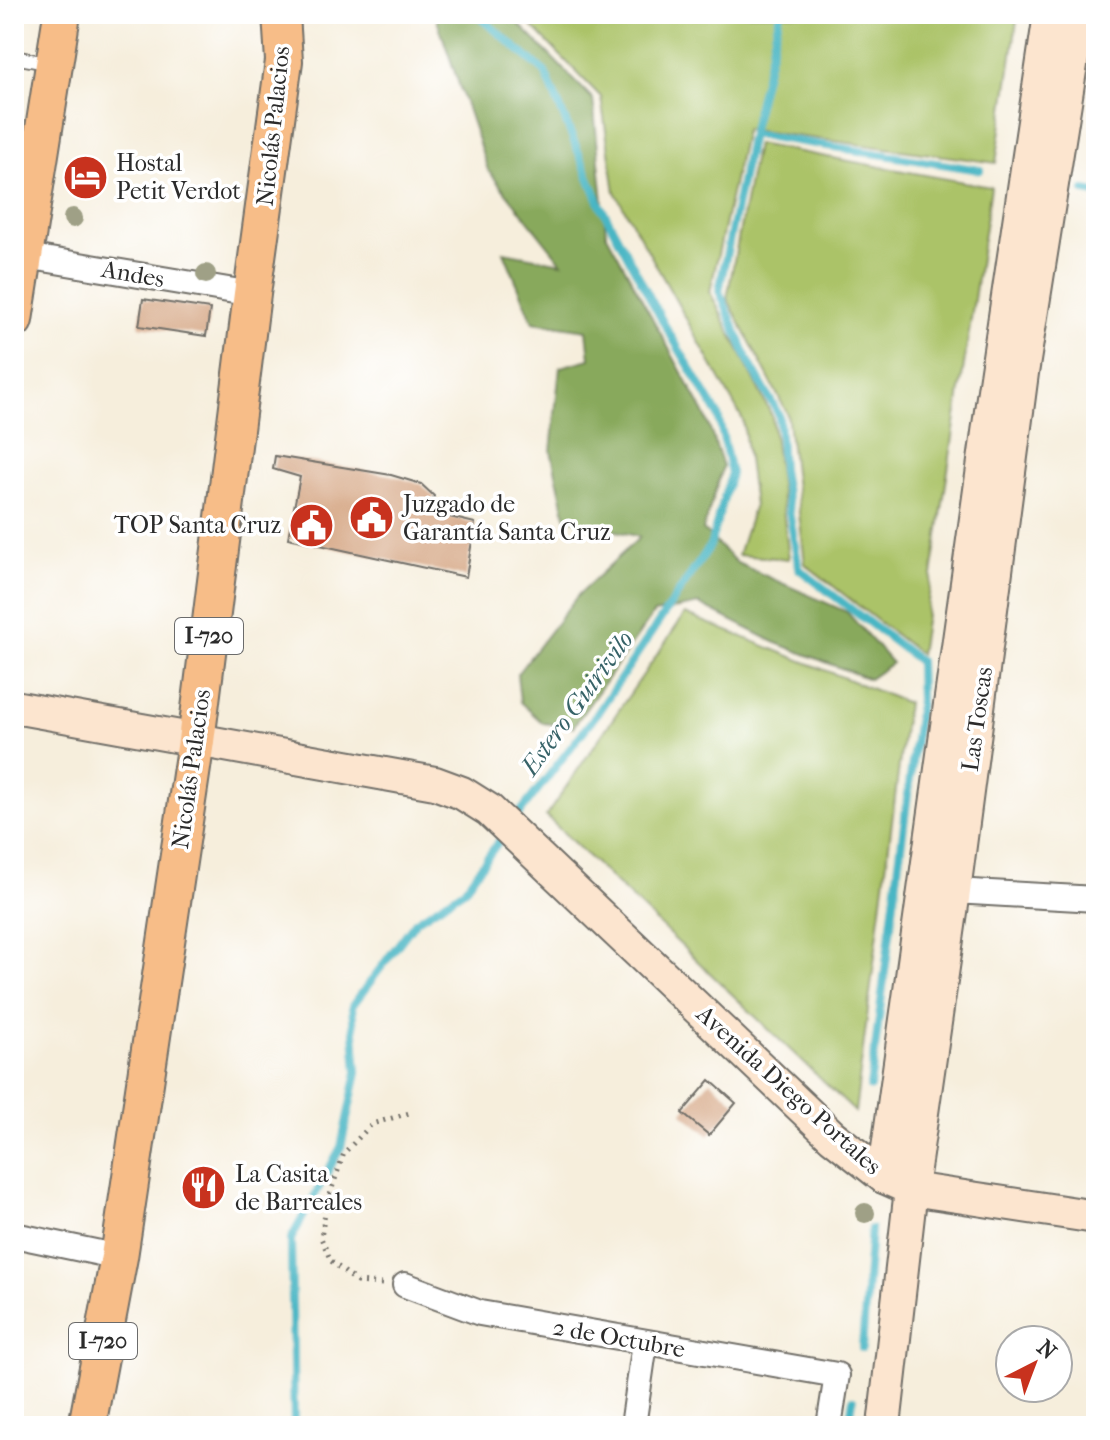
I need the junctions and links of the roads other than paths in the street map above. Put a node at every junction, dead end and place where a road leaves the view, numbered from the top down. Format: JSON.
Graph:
{"nodes":[{"id":1,"x":62,"y":14,"type":"edge"},
{"id":2,"x":281,"y":14,"type":"edge"},
{"id":3,"x":1050,"y":14,"type":"edge"},
{"id":4,"x":1079,"y":14,"type":"edge"},
{"id":5,"x":14,"y":57,"type":"edge"},
{"id":6,"x":55,"y":64,"type":"junction"},
{"id":7,"x":20,"y":255,"type":"edge"},
{"id":8,"x":252,"y":294,"type":"junction"},
{"id":9,"x":14,"y":320,"type":"edge"},
{"id":10,"x":14,"y":707,"type":"edge"},
{"id":11,"x":196,"y":741,"type":"junction"},
{"id":12,"x":954,"y":891,"type":"junction"},
{"id":13,"x":1096,"y":899,"type":"edge"},
{"id":14,"x":898,"y":1183,"type":"junction"},
{"id":15,"x":1096,"y":1217,"type":"edge"},
{"id":16,"x":14,"y":1235,"type":"edge"},
{"id":17,"x":119,"y":1257,"type":"junction"},
{"id":18,"x":405,"y":1285,"type":"road end"},
{"id":19,"x":645,"y":1343,"type":"junction"},
{"id":20,"x":87,"y":1426,"type":"edge"},
{"id":21,"x":633,"y":1426,"type":"edge"},
{"id":22,"x":829,"y":1426,"type":"edge"},
{"id":23,"x":884,"y":1426,"type":"edge"}],
"edges":[{"from":1,"to":6,"type":"main road"},
{"from":2,"to":8,"type":"main road","name":"Nicolás Palacios","number":"I-720"},
{"from":3,"to":14,"type":"street","name":"Las Toscas"},
{"from":4,"to":12,"type":"street","name":"Las Toscas"},
{"from":5,"to":6,"type":"lane"},
{"from":6,"to":7,"type":"main road"},
{"from":7,"to":8,"type":"street","name":"Andes"},
{"from":7,"to":9,"type":"main road"},
{"from":8,"to":11,"type":"main road","name":"Nicolás Palacios","number":"I-720"},
{"from":10,"to":11,"type":"street"},
{"from":11,"to":14,"type":"street","name":"Avenida Diego Portales"},
{"from":11,"to":17,"type":"main road","name":"Nicolás Palacios","number":"I-720"},
{"from":12,"to":13,"type":"street"},
{"from":12,"to":14,"type":"street","name":"Las Toscas"},
{"from":14,"to":15,"type":"street","name":"Avenida Diego Portales"},
{"from":14,"to":23,"type":"street","name":"Las Toscas"},
{"from":16,"to":17,"type":"street"},
{"from":17,"to":20,"type":"main road","name":"Nicolás Palacios","number":"I-720"},
{"from":18,"to":19,"type":"street","name":"2 de Octubre"},
{"from":19,"to":21,"type":"street"},
{"from":19,"to":22,"type":"street","name":"2 de Octubre"}]}
